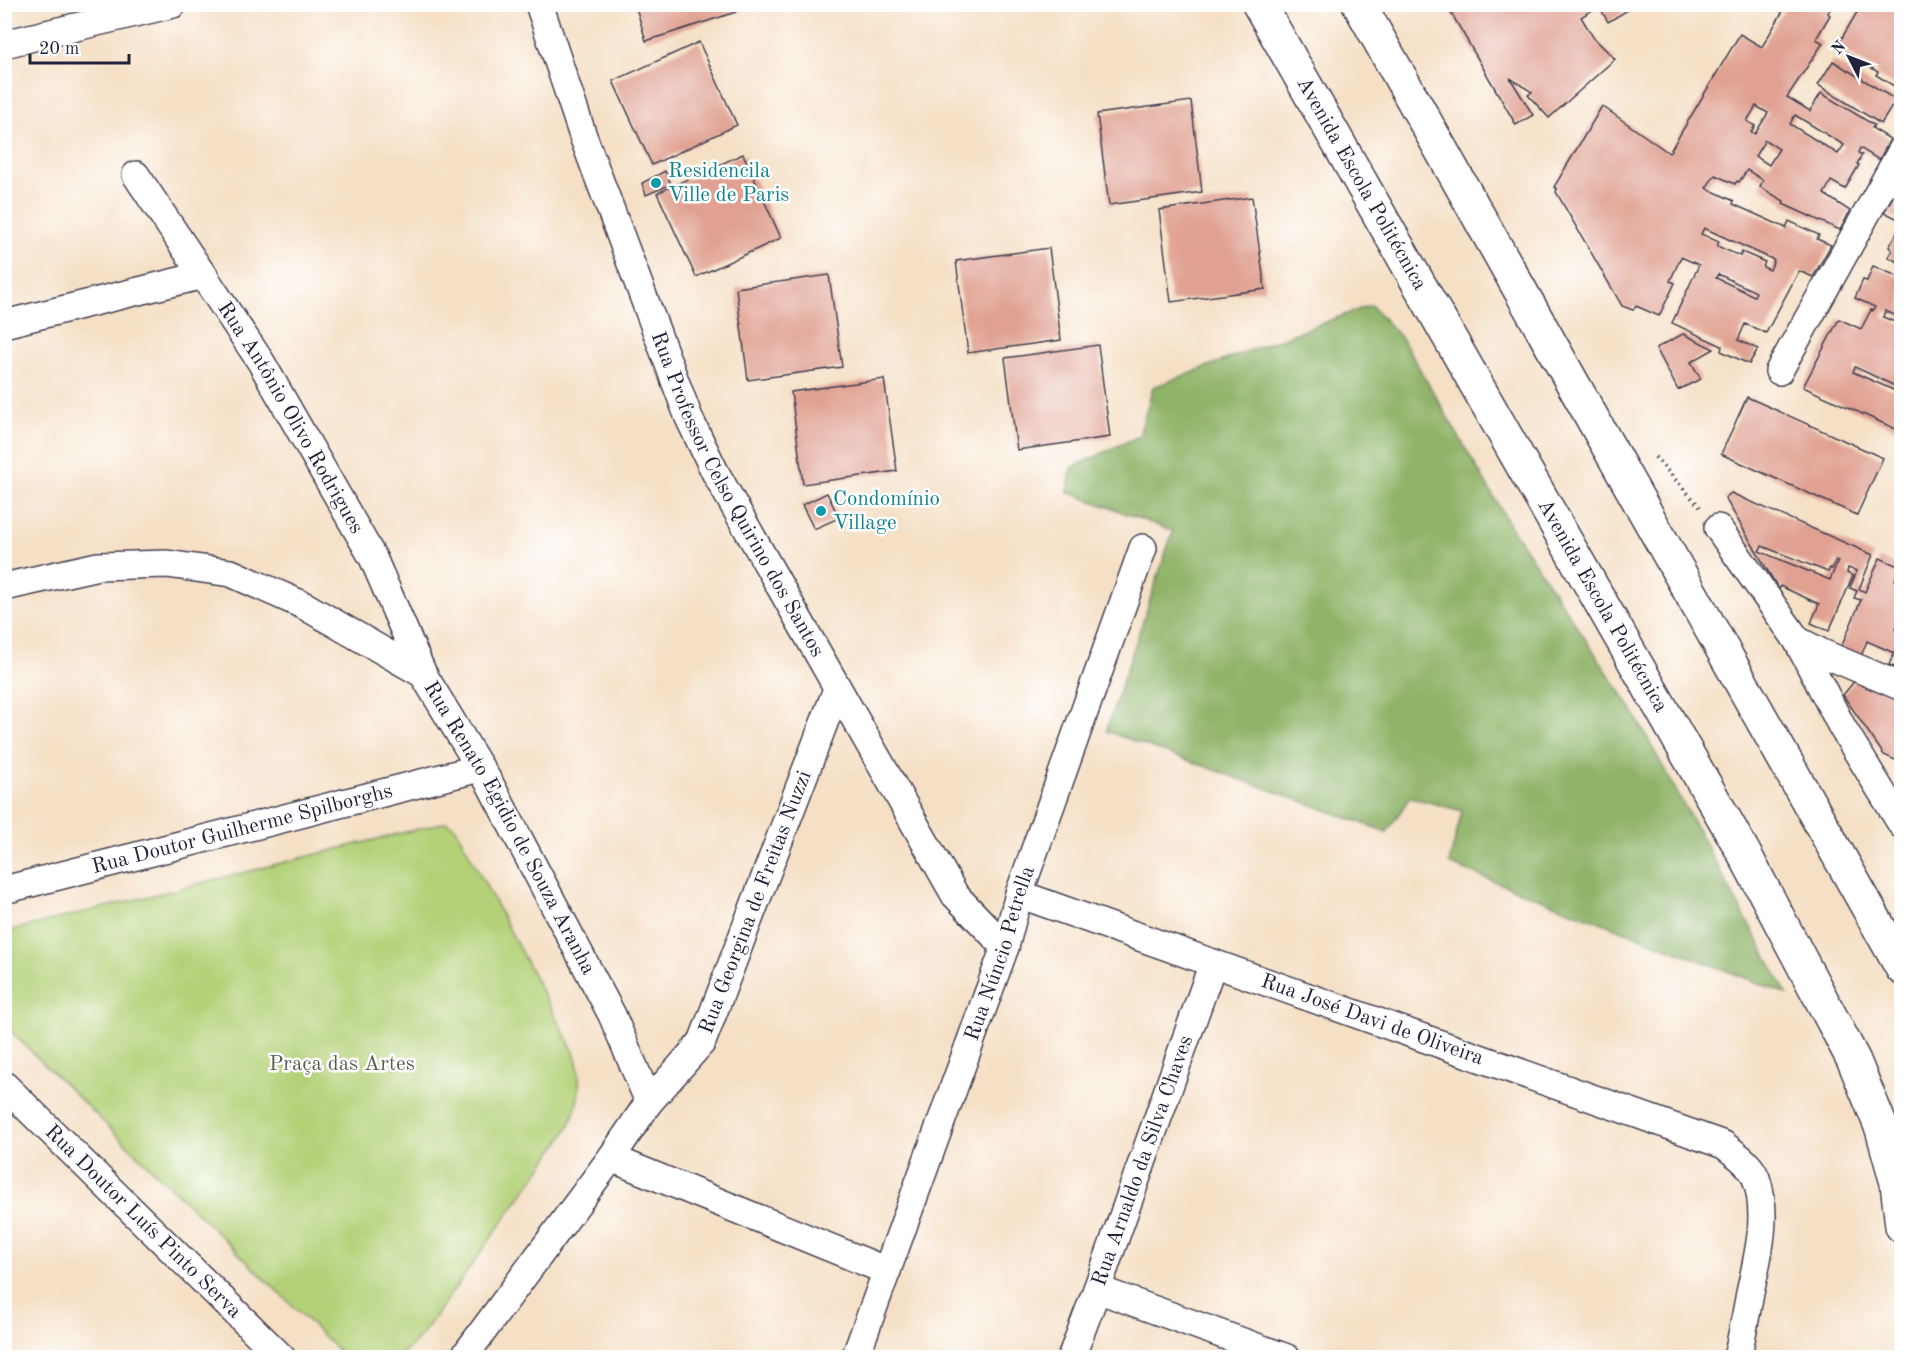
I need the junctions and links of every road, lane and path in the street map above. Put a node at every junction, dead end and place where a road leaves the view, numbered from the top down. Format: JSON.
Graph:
{"nodes":[{"id":1,"x":173,"y":4,"type":"edge"},
{"id":2,"x":539,"y":4,"type":"edge"},
{"id":3,"x":1259,"y":4,"type":"edge"},
{"id":4,"x":1359,"y":4,"type":"edge"},
{"id":5,"x":4,"y":44,"type":"edge"},
{"id":6,"x":1902,"y":150,"type":"edge"},
{"id":7,"x":136,"y":175,"type":"dead end"},
{"id":8,"x":204,"y":275,"type":"junction"},
{"id":9,"x":4,"y":324,"type":"edge"},
{"id":10,"x":1779,"y":371,"type":"dead end"},
{"id":11,"x":1718,"y":528,"type":"dead end"},
{"id":12,"x":1143,"y":549,"type":"dead end"},
{"id":13,"x":4,"y":587,"type":"edge"},
{"id":14,"x":1797,"y":640,"type":"junction"},
{"id":15,"x":423,"y":674,"type":"junction"},
{"id":16,"x":1902,"y":687,"type":"edge"},
{"id":17,"x":837,"y":689,"type":"junction"},
{"id":18,"x":480,"y":768,"type":"junction"},
{"id":19,"x":1902,"y":825,"type":"edge"},
{"id":20,"x":4,"y":890,"type":"edge"},
{"id":21,"x":1019,"y":894,"type":"junction"},
{"id":22,"x":1005,"y":947,"type":"junction"},
{"id":23,"x":1213,"y":963,"type":"junction"},
{"id":24,"x":1902,"y":968,"type":"edge"},
{"id":25,"x":4,"y":1085,"type":"edge"},
{"id":26,"x":649,"y":1102,"type":"junction"},
{"id":27,"x":611,"y":1158,"type":"junction"},
{"id":28,"x":1902,"y":1226,"type":"edge"},
{"id":29,"x":887,"y":1271,"type":"junction"},
{"id":30,"x":1097,"y":1288,"type":"junction"},
{"id":31,"x":282,"y":1358,"type":"edge"},
{"id":32,"x":463,"y":1358,"type":"edge"},
{"id":33,"x":855,"y":1358,"type":"edge"},
{"id":34,"x":1071,"y":1358,"type":"edge"},
{"id":35,"x":1287,"y":1358,"type":"edge"},
{"id":36,"x":1737,"y":1358,"type":"edge"}],
"edges":[{"from":1,"to":5,"type":"street"},
{"from":2,"to":17,"type":"street","name":"Rua Professor Celso Quirino dos Santos"},
{"from":3,"to":28,"type":"highway","name":"Avenida Escola Politécnica"},
{"from":4,"to":24,"type":"highway"},
{"from":6,"to":10,"type":"street"},
{"from":7,"to":8,"type":"street","name":"Rua Antônio Olivo Rodrigues"},
{"from":8,"to":9,"type":"street"},
{"from":8,"to":15,"type":"street","name":"Rua Antônio Olivo Rodrigues"},
{"from":11,"to":14,"type":"street"},
{"from":12,"to":21,"type":"street","name":"Rua Núncio Petrella"},
{"from":13,"to":15,"type":"street","name":"Rua Renato Egidio de Souza Aranha"},
{"from":14,"to":16,"type":"street"},
{"from":14,"to":19,"type":"street"},
{"from":15,"to":18,"type":"street","name":"Rua Renato Egidio de Souza Aranha"},
{"from":17,"to":22,"type":"street","name":"Rua Professor Celso Quirino dos Santos"},
{"from":17,"to":26,"type":"street","name":"Rua Georgina de Freitas Nuzzi"},
{"from":18,"to":20,"type":"street","name":"Rua Doutor Guilherme Spilborghs"},
{"from":18,"to":26,"type":"street","name":"Rua Renato Egidio de Souza Aranha"},
{"from":21,"to":22,"type":"street","name":"Rua Núncio Petrella"},
{"from":21,"to":23,"type":"street","name":"Rua José Davi de Oliveira"},
{"from":22,"to":29,"type":"street","name":"Rua Núncio Petrella"},
{"from":23,"to":30,"type":"street","name":"Rua Arnaldo da Silva Chaves"},
{"from":23,"to":36,"type":"street","name":"Rua José Davi de Oliveira"},
{"from":25,"to":31,"type":"street","name":"Rua Doutor Luís Pinto Serva"},
{"from":26,"to":27,"type":"street"},
{"from":27,"to":29,"type":"street"},
{"from":27,"to":32,"type":"street"},
{"from":29,"to":33,"type":"street","name":"Rua Núncio Petrella"},
{"from":30,"to":34,"type":"street","name":"Rua Arnaldo da Silva Chaves"},
{"from":30,"to":35,"type":"street"}]}
